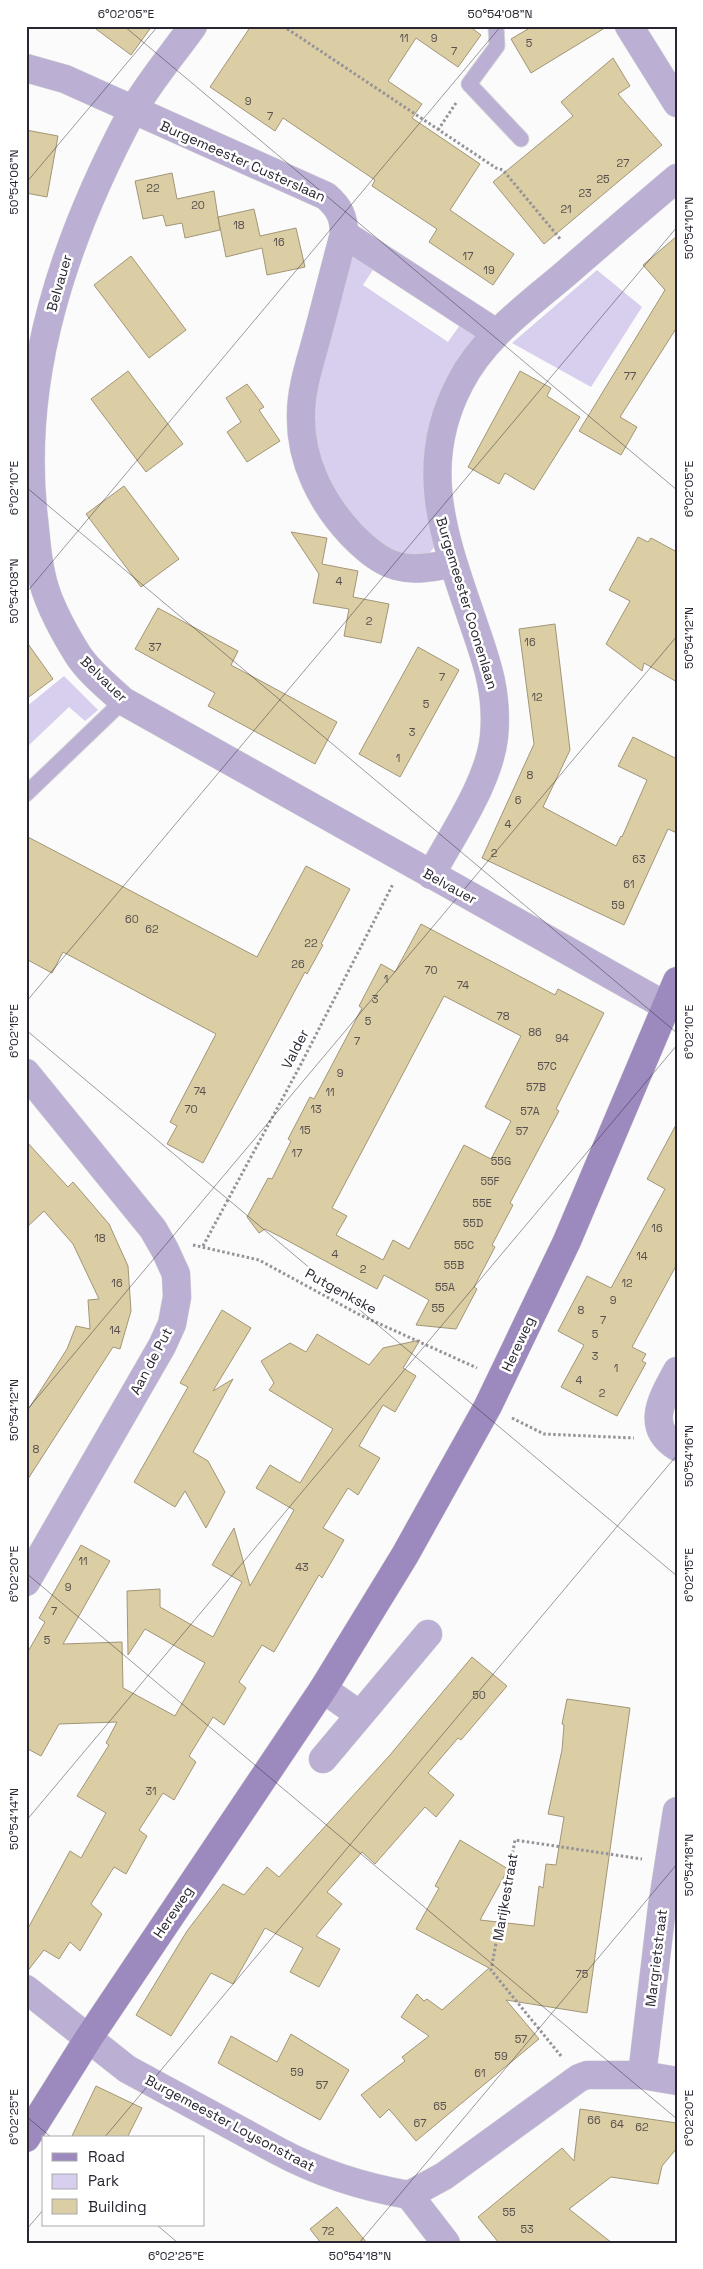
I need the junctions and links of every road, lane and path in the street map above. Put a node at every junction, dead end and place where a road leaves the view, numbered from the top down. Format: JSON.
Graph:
{"nodes":[{"id":1,"x":193,"y":26,"type":"edge"},
{"id":2,"x":283,"y":26,"type":"edge"},
{"id":3,"x":496,"y":26,"type":"edge"},
{"id":4,"x":630,"y":26,"type":"edge"},
{"id":5,"x":26,"y":68,"type":"edge"},
{"id":6,"x":469,"y":84,"type":"junction"},
{"id":7,"x":677,"y":104,"type":"edge"},
{"id":8,"x":133,"y":111,"type":"junction"},
{"id":9,"x":438,"y":130,"type":"junction"},
{"id":10,"x":521,"y":139,"type":"dead end"},
{"id":11,"x":677,"y":178,"type":"edge"},
{"id":12,"x":344,"y":234,"type":"junction"},
{"id":13,"x":579,"y":262,"type":"junction"},
{"id":14,"x":496,"y":333,"type":"junction"},
{"id":15,"x":28,"y":442,"type":"edge"},
{"id":16,"x":453,"y":563,"type":"junction"},
{"id":17,"x":123,"y":701,"type":"junction"},
{"id":18,"x":26,"y":794,"type":"edge"},
{"id":19,"x":405,"y":862,"type":"junction"},
{"id":20,"x":431,"y":875,"type":"junction"},
{"id":21,"x":677,"y":981,"type":"edge"},
{"id":22,"x":666,"y":1006,"type":"junction"},
{"id":23,"x":26,"y":1073,"type":"edge"},
{"id":24,"x":203,"y":1246,"type":"junction"},
{"id":25,"x":166,"y":1250,"type":"junction"},
{"id":26,"x":677,"y":1371,"type":"edge"},
{"id":27,"x":501,"y":1379,"type":"junction"},
{"id":28,"x":488,"y":1406,"type":"junction"},
{"id":29,"x":671,"y":1442,"type":"edge"},
{"id":30,"x":26,"y":1582,"type":"edge"},
{"id":31,"x":428,"y":1634,"type":"dead end"},
{"id":32,"x":323,"y":1689,"type":"junction"},
{"id":33,"x":360,"y":1715,"type":"junction"},
{"id":34,"x":322,"y":1759,"type":"dead end"},
{"id":35,"x":677,"y":1811,"type":"edge"},
{"id":36,"x":669,"y":1863,"type":"junction"},
{"id":37,"x":26,"y":1989,"type":"edge"},
{"id":38,"x":88,"y":2039,"type":"junction"},
{"id":39,"x":642,"y":2076,"type":"junction"},
{"id":40,"x":579,"y":2078,"type":"junction"},
{"id":41,"x":677,"y":2081,"type":"edge"},
{"id":42,"x":26,"y":2138,"type":"edge"},
{"id":43,"x":409,"y":2195,"type":"junction"},
{"id":44,"x":446,"y":2243,"type":"edge"}],
"edges":[{"from":1,"to":8,"type":"street","name":"Belvauer"},
{"from":2,"to":9,"type":"path"},
{"from":3,"to":6,"type":"lane"},
{"from":4,"to":7,"type":"street"},
{"from":5,"to":8,"type":"street","name":"Burgemeester Custerslaan"},
{"from":6,"to":9,"type":"path"},
{"from":6,"to":10,"type":"lane"},
{"from":8,"to":12,"type":"street","name":"Burgemeester Custerslaan"},
{"from":8,"to":15,"type":"street","name":"Belvauer"},
{"from":9,"to":13,"type":"path"},
{"from":11,"to":13,"type":"street","name":"Burgemeester Coonenlaan"},
{"from":12,"to":14,"type":"street"},
{"from":12,"to":16,"type":"street","name":"Burgemeester Custerslaan"},
{"from":13,"to":14,"type":"street","name":"Burgemeester Coonenlaan"},
{"from":14,"to":16,"type":"street","name":"Burgemeester Coonenlaan"},
{"from":15,"to":17,"type":"street","name":"Belvauer"},
{"from":16,"to":20,"type":"street","name":"Burgemeester Coonenlaan"},
{"from":17,"to":18,"type":"lane"},
{"from":17,"to":19,"type":"street","name":"Belvauer"},
{"from":19,"to":20,"type":"street","name":"Belvauer"},
{"from":19,"to":24,"type":"path","name":"Valder"},
{"from":20,"to":22,"type":"street","name":"Belvauer"},
{"from":21,"to":22,"type":"street","name":"Hereweg"},
{"from":22,"to":27,"type":"street","name":"Hereweg"},
{"from":23,"to":25,"type":"street","name":"Aan de Put"},
{"from":24,"to":25,"type":"path","name":"Putgenkske"},
{"from":24,"to":27,"type":"path","name":"Putgenkske"},
{"from":25,"to":30,"type":"street","name":"Aan de Put"},
{"from":26,"to":29,"type":"street"},
{"from":27,"to":28,"type":"street","name":"Hereweg"},
{"from":28,"to":29,"type":"path"},
{"from":28,"to":32,"type":"street","name":"Hereweg"},
{"from":31,"to":33,"type":"street"},
{"from":32,"to":33,"type":"street"},
{"from":32,"to":38,"type":"street","name":"Hereweg"},
{"from":33,"to":34,"type":"street"},
{"from":35,"to":36,"type":"street","name":"Margrietstraat"},
{"from":36,"to":39,"type":"street","name":"Margrietstraat"},
{"from":36,"to":40,"type":"path","name":"Marijkestraat"},
{"from":37,"to":38,"type":"street","name":"Burgemeester Loysonstraat"},
{"from":38,"to":42,"type":"street","name":"Hereweg"},
{"from":38,"to":43,"type":"street","name":"Burgemeester Loysonstraat"},
{"from":39,"to":40,"type":"street"},
{"from":39,"to":41,"type":"street"},
{"from":40,"to":43,"type":"street"},
{"from":43,"to":44,"type":"street"}]}
